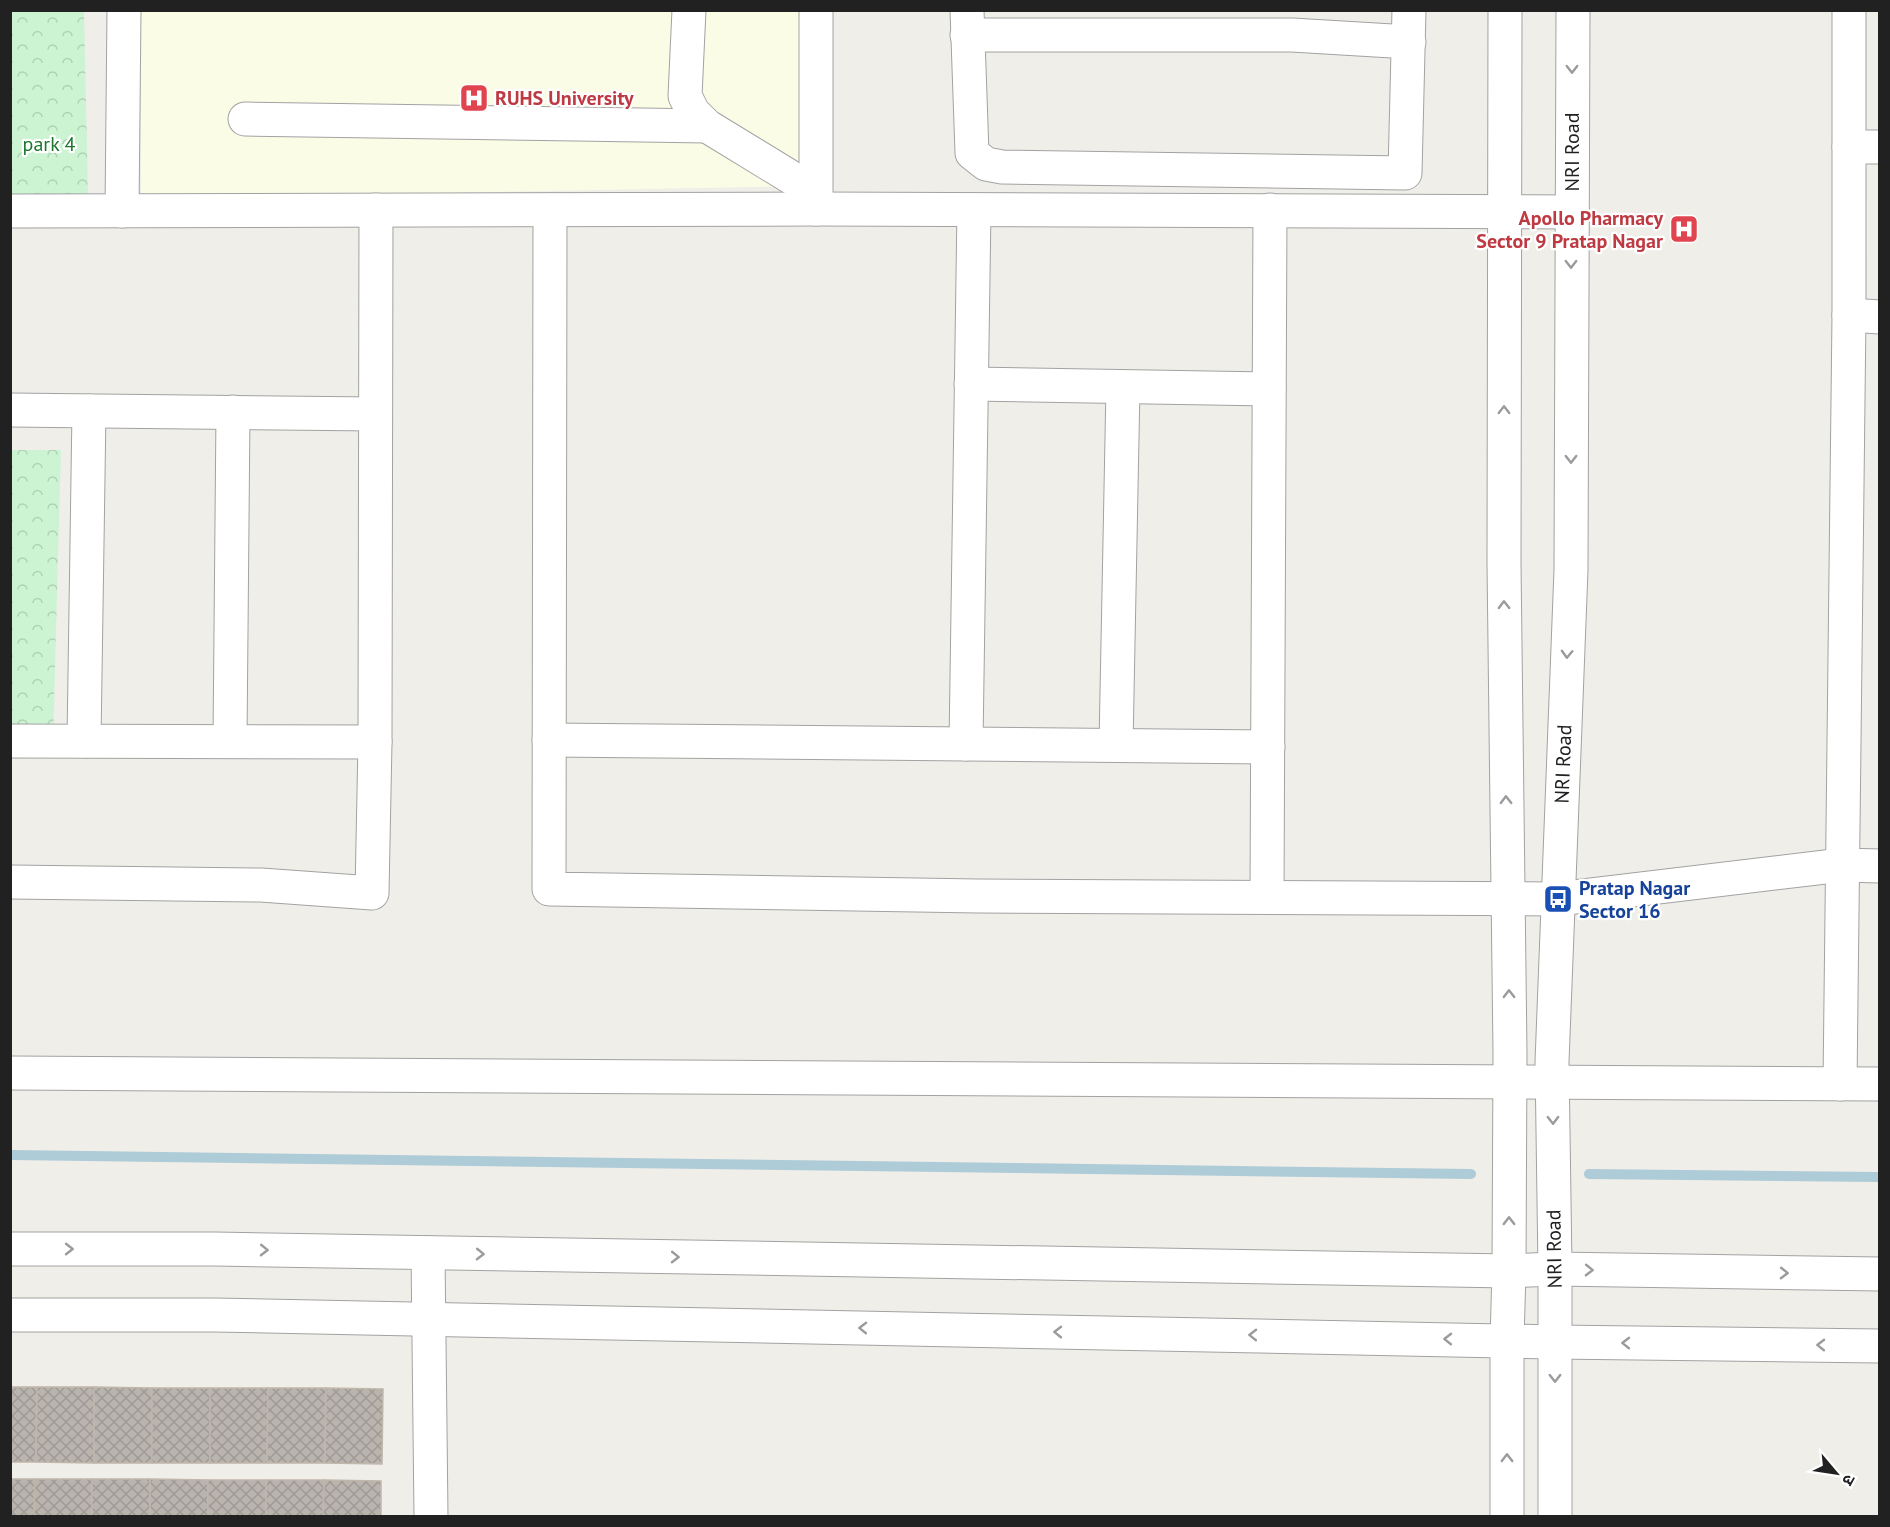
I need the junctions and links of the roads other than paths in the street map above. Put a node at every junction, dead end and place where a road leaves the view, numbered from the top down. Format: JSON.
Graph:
{"nodes":[{"id":1,"x":124,"y":10,"type":"edge"},
{"id":2,"x":689,"y":10,"type":"edge"},
{"id":3,"x":816,"y":10,"type":"edge"},
{"id":4,"x":1505,"y":10,"type":"edge"},
{"id":5,"x":1573,"y":10,"type":"edge"},
{"id":6,"x":1849,"y":10,"type":"edge"},
{"id":7,"x":967,"y":23,"type":"edge"},
{"id":8,"x":1106,"y":23,"type":"edge"},
{"id":9,"x":1292,"y":23,"type":"edge"},
{"id":10,"x":1409,"y":26,"type":"edge"},
{"id":11,"x":245,"y":119,"type":"dead end"},
{"id":12,"x":707,"y":126,"type":"junction"},
{"id":13,"x":1864,"y":147,"type":"edge"},
{"id":14,"x":816,"y":201,"type":"junction"},
{"id":15,"x":376,"y":210,"type":"junction"},
{"id":16,"x":550,"y":210,"type":"junction"},
{"id":17,"x":974,"y":210,"type":"junction"},
{"id":18,"x":1270,"y":210,"type":"junction"},
{"id":19,"x":10,"y":211,"type":"edge"},
{"id":20,"x":122,"y":211,"type":"junction"},
{"id":21,"x":1505,"y":211,"type":"junction"},
{"id":22,"x":1572,"y":212,"type":"junction"},
{"id":23,"x":1864,"y":316,"type":"edge"},
{"id":24,"x":971,"y":384,"type":"junction"},
{"id":25,"x":1123,"y":387,"type":"junction"},
{"id":26,"x":1269,"y":390,"type":"junction"},
{"id":27,"x":10,"y":410,"type":"edge"},
{"id":28,"x":88,"y":411,"type":"junction"},
{"id":29,"x":233,"y":412,"type":"junction"},
{"id":30,"x":375,"y":414,"type":"junction"},
{"id":31,"x":549,"y":740,"type":"junction"},
{"id":32,"x":10,"y":741,"type":"edge"},
{"id":33,"x":84,"y":741,"type":"junction"},
{"id":34,"x":230,"y":741,"type":"junction"},
{"id":35,"x":375,"y":742,"type":"junction"},
{"id":36,"x":966,"y":744,"type":"junction"},
{"id":37,"x":1116,"y":745,"type":"junction"},
{"id":38,"x":1268,"y":747,"type":"junction"},
{"id":39,"x":1842,"y":865,"type":"junction"},
{"id":40,"x":1880,"y":866,"type":"edge"},
{"id":41,"x":10,"y":882,"type":"edge"},
{"id":42,"x":1267,"y":897,"type":"junction"},
{"id":43,"x":1508,"y":898,"type":"junction"},
{"id":44,"x":1558,"y":899,"type":"junction"},
{"id":45,"x":10,"y":1073,"type":"edge"},
{"id":46,"x":1552,"y":1081,"type":"junction"},
{"id":47,"x":1510,"y":1083,"type":"junction"},
{"id":48,"x":1840,"y":1084,"type":"junction"},
{"id":49,"x":1880,"y":1084,"type":"edge"},
{"id":50,"x":10,"y":1248,"type":"edge"},
{"id":51,"x":428,"y":1253,"type":"junction"},
{"id":52,"x":1555,"y":1269,"type":"junction"},
{"id":53,"x":1509,"y":1271,"type":"junction"},
{"id":54,"x":1880,"y":1274,"type":"edge"},
{"id":55,"x":10,"y":1315,"type":"edge"},
{"id":56,"x":428,"y":1319,"type":"junction"},
{"id":57,"x":1507,"y":1340,"type":"junction"},
{"id":58,"x":1555,"y":1342,"type":"junction"},
{"id":59,"x":1880,"y":1346,"type":"edge"},
{"id":60,"x":431,"y":1516,"type":"edge"},
{"id":61,"x":1507,"y":1516,"type":"edge"},
{"id":62,"x":1555,"y":1516,"type":"edge"}],
"edges":[{"from":1,"to":20,"type":"street"},
{"from":2,"to":12,"type":"street"},
{"from":3,"to":14,"type":"street"},
{"from":4,"to":21,"type":"street"},
{"from":5,"to":22,"type":"street","name":"NRI Road","one_way":true},
{"from":6,"to":13,"type":"street"},
{"from":7,"to":8,"type":"street"},
{"from":7,"to":10,"type":"street"},
{"from":8,"to":9,"type":"street"},
{"from":9,"to":10,"type":"street"},
{"from":11,"to":12,"type":"street"},
{"from":12,"to":14,"type":"street"},
{"from":13,"to":23,"type":"street"},
{"from":14,"to":16,"type":"street"},
{"from":14,"to":17,"type":"street"},
{"from":15,"to":16,"type":"street"},
{"from":15,"to":20,"type":"street"},
{"from":15,"to":30,"type":"street"},
{"from":16,"to":31,"type":"street"},
{"from":17,"to":18,"type":"street"},
{"from":17,"to":24,"type":"street"},
{"from":18,"to":21,"type":"street"},
{"from":18,"to":26,"type":"street"},
{"from":19,"to":20,"type":"street"},
{"from":21,"to":22,"type":"street"},
{"from":43,"to":21,"type":"street","one_way":true},
{"from":22,"to":44,"type":"street","name":"NRI Road","one_way":true},
{"from":23,"to":39,"type":"street"},
{"from":24,"to":25,"type":"street"},
{"from":24,"to":36,"type":"street"},
{"from":25,"to":26,"type":"street"},
{"from":25,"to":37,"type":"street"},
{"from":26,"to":38,"type":"street"},
{"from":27,"to":28,"type":"street"},
{"from":28,"to":29,"type":"street"},
{"from":28,"to":33,"type":"street"},
{"from":29,"to":30,"type":"street"},
{"from":29,"to":34,"type":"street"},
{"from":30,"to":35,"type":"street"},
{"from":31,"to":36,"type":"street"},
{"from":31,"to":42,"type":"street"},
{"from":32,"to":33,"type":"street"},
{"from":33,"to":34,"type":"street"},
{"from":34,"to":35,"type":"street"},
{"from":35,"to":41,"type":"street"},
{"from":36,"to":37,"type":"street"},
{"from":37,"to":38,"type":"street"},
{"from":38,"to":42,"type":"street"},
{"from":39,"to":40,"type":"street"},
{"from":39,"to":44,"type":"street"},
{"from":39,"to":48,"type":"street"},
{"from":42,"to":43,"type":"street"},
{"from":43,"to":44,"type":"street"},
{"from":47,"to":43,"type":"street","one_way":true},
{"from":44,"to":46,"type":"street","name":"NRI Road"},
{"from":45,"to":47,"type":"street"},
{"from":46,"to":47,"type":"street"},
{"from":46,"to":48,"type":"street"},
{"from":46,"to":52,"type":"street","name":"NRI Road","one_way":true},
{"from":53,"to":47,"type":"street","one_way":true},
{"from":48,"to":49,"type":"street"},
{"from":50,"to":51,"type":"street","one_way":true},
{"from":51,"to":53,"type":"street","one_way":true},
{"from":51,"to":56,"type":"street"},
{"from":52,"to":53,"type":"street"},
{"from":52,"to":54,"type":"street","one_way":true},
{"from":52,"to":58,"type":"street","name":"NRI Road"},
{"from":53,"to":57,"type":"street"},
{"from":55,"to":56,"type":"street"},
{"from":57,"to":56,"type":"street","one_way":true},
{"from":56,"to":60,"type":"street"},
{"from":57,"to":58,"type":"street"},
{"from":61,"to":57,"type":"street","one_way":true},
{"from":59,"to":58,"type":"street","one_way":true},
{"from":58,"to":62,"type":"street","name":"NRI Road","one_way":true}]}
